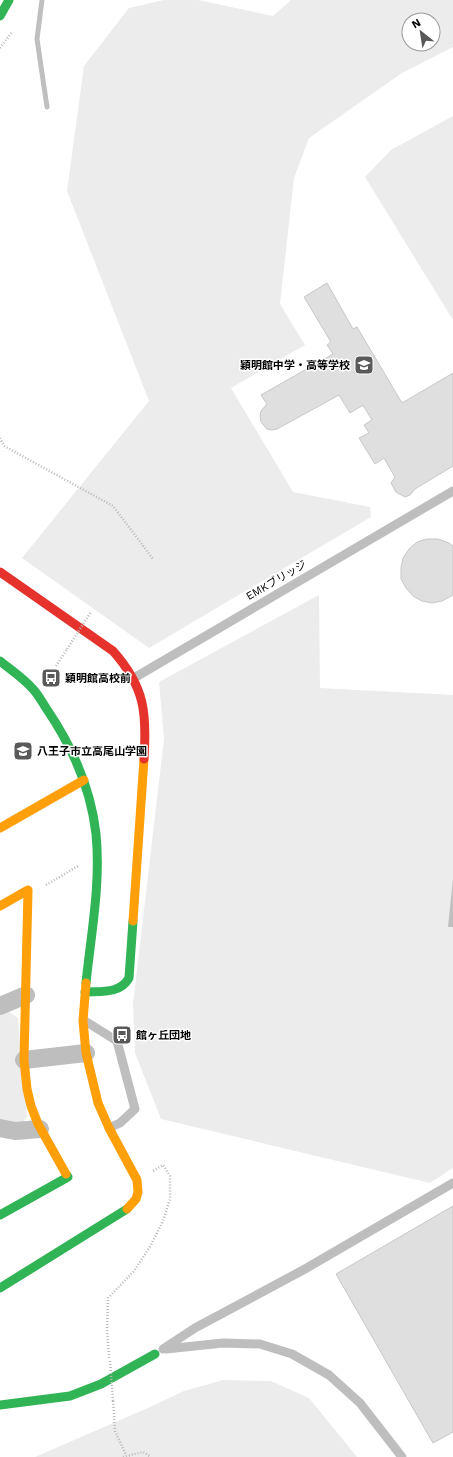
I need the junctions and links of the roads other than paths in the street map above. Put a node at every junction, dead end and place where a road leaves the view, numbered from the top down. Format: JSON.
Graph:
{"nodes":[{"id":1,"x":9,"y":0,"type":"edge"},
{"id":2,"x":0,"y":16,"type":"edge"},
{"id":3,"x":453,"y":491,"type":"edge"},
{"id":4,"x":0,"y":572,"type":"edge"},
{"id":5,"x":0,"y":661,"type":"edge"},
{"id":6,"x":134,"y":678,"type":"junction"},
{"id":7,"x":84,"y":780,"type":"junction"},
{"id":8,"x":0,"y":828,"type":"edge"},
{"id":9,"x":0,"y":906,"type":"edge"},
{"id":10,"x":85,"y":992,"type":"junction"},
{"id":11,"x":26,"y":995,"type":"junction"},
{"id":12,"x":0,"y":1006,"type":"edge"},
{"id":13,"x":84,"y":1021,"type":"junction"},
{"id":14,"x":86,"y":1053,"type":"junction"},
{"id":15,"x":24,"y":1060,"type":"junction"},
{"id":16,"x":0,"y":1128,"type":"edge"},
{"id":17,"x":109,"y":1128,"type":"junction"},
{"id":18,"x":40,"y":1129,"type":"junction"},
{"id":19,"x":453,"y":1183,"type":"edge"},
{"id":20,"x":0,"y":1215,"type":"edge"},
{"id":21,"x":0,"y":1288,"type":"edge"},
{"id":22,"x":159,"y":1351,"type":"junction"},
{"id":23,"x":0,"y":1405,"type":"edge"},
{"id":24,"x":402,"y":1457,"type":"edge"}],
"edges":[{"from":1,"to":2,"type":"street"},
{"from":3,"to":6,"type":"lane","name":"EMKブリッジ"},
{"from":4,"to":6,"type":"street"},
{"from":5,"to":7,"type":"street"},
{"from":6,"to":10,"type":"street"},
{"from":7,"to":8,"type":"street"},
{"from":7,"to":10,"type":"street"},
{"from":9,"to":11,"type":"street"},
{"from":10,"to":13,"type":"street"},
{"from":11,"to":12,"type":"street"},
{"from":11,"to":15,"type":"street"},
{"from":13,"to":14,"type":"street"},
{"from":13,"to":17,"type":"lane"},
{"from":14,"to":15,"type":"street"},
{"from":14,"to":17,"type":"street"},
{"from":15,"to":18,"type":"street"},
{"from":16,"to":18,"type":"street"},
{"from":17,"to":21,"type":"street"},
{"from":18,"to":20,"type":"street"},
{"from":19,"to":22,"type":"lane"},
{"from":22,"to":23,"type":"street"},
{"from":22,"to":24,"type":"lane"}]}
